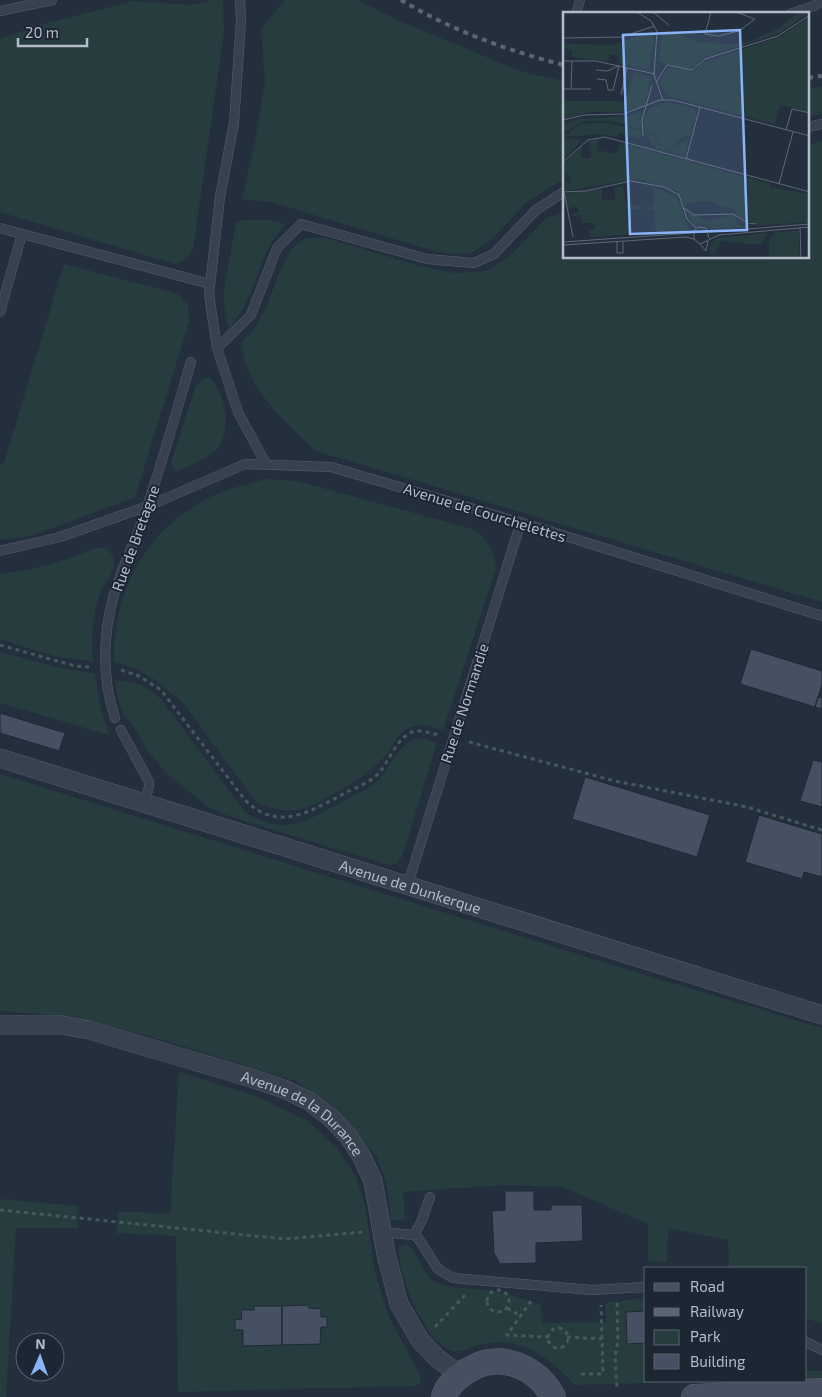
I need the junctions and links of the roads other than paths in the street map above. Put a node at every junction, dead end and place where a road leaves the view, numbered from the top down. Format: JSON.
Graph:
{"nodes":[{"id":1,"x":52,"y":0,"type":"edge"},
{"id":2,"x":240,"y":0,"type":"edge"},
{"id":3,"x":822,"y":1,"type":"edge"},
{"id":4,"x":0,"y":11,"type":"edge"},
{"id":5,"x":796,"y":12,"type":"edge"},
{"id":6,"x":563,"y":193,"type":"edge"},
{"id":7,"x":0,"y":228,"type":"edge"},
{"id":8,"x":22,"y":234,"type":"junction"},
{"id":9,"x":210,"y":284,"type":"junction"},
{"id":10,"x":0,"y":312,"type":"edge"},
{"id":11,"x":217,"y":348,"type":"junction"},
{"id":12,"x":191,"y":362,"type":"dead end"},
{"id":13,"x":266,"y":464,"type":"junction"},
{"id":14,"x":148,"y":506,"type":"junction"},
{"id":15,"x":522,"y":522,"type":"junction"},
{"id":16,"x":0,"y":551,"type":"edge"},
{"id":17,"x":822,"y":616,"type":"edge"},
{"id":18,"x":115,"y":718,"type":"dead end"},
{"id":19,"x":121,"y":730,"type":"dead end"},
{"id":20,"x":0,"y":758,"type":"edge"},
{"id":21,"x":144,"y":803,"type":"junction"},
{"id":22,"x":408,"y":884,"type":"junction"},
{"id":23,"x":822,"y":1015,"type":"edge"},
{"id":24,"x":0,"y":1025,"type":"edge"},
{"id":25,"x":430,"y":1197,"type":"dead end"},
{"id":26,"x":381,"y":1232,"type":"junction"},
{"id":27,"x":414,"y":1235,"type":"junction"},
{"id":28,"x":644,"y":1287,"type":"edge"},
{"id":29,"x":807,"y":1342,"type":"edge"},
{"id":30,"x":822,"y":1350,"type":"edge"},
{"id":31,"x":460,"y":1375,"type":"junction"},
{"id":32,"x":822,"y":1391,"type":"edge"},
{"id":33,"x":444,"y":1397,"type":"edge"},
{"id":34,"x":553,"y":1397,"type":"edge"},
{"id":35,"x":694,"y":1397,"type":"edge"}],
"edges":[{"from":1,"to":4,"type":"lane"},
{"from":2,"to":9,"type":"lane"},
{"from":3,"to":5,"type":"lane"},
{"from":6,"to":11,"type":"lane"},
{"from":7,"to":8,"type":"lane"},
{"from":8,"to":9,"type":"lane"},
{"from":8,"to":10,"type":"lane"},
{"from":9,"to":11,"type":"lane"},
{"from":11,"to":13,"type":"lane"},
{"from":12,"to":14,"type":"lane","name":"Rue de Bretagne"},
{"from":13,"to":14,"type":"lane","name":"Avenue de Courchelettes"},
{"from":13,"to":15,"type":"lane","name":"Avenue de Courchelettes"},
{"from":14,"to":16,"type":"lane","name":"Avenue de Courchelettes"},
{"from":14,"to":18,"type":"lane","name":"Rue de Bretagne"},
{"from":15,"to":17,"type":"lane","name":"Avenue de Courchelettes"},
{"from":15,"to":22,"type":"lane","name":"Rue de Normandie"},
{"from":19,"to":21,"type":"lane"},
{"from":20,"to":21,"type":"street","name":"Avenue de Dunkerque"},
{"from":21,"to":22,"type":"street","name":"Avenue de Dunkerque"},
{"from":22,"to":23,"type":"street","name":"Avenue de Dunkerque"},
{"from":24,"to":26,"type":"street","name":"Avenue de la Durance"},
{"from":25,"to":27,"type":"lane"},
{"from":26,"to":27,"type":"lane"},
{"from":26,"to":31,"type":"street","name":"Avenue de la Durance"},
{"from":27,"to":28,"type":"lane"},
{"from":29,"to":30,"type":"lane"},
{"from":31,"to":33,"type":"main road"},
{"from":31,"to":34,"type":"main road"},
{"from":32,"to":35,"type":"main road"}]}
